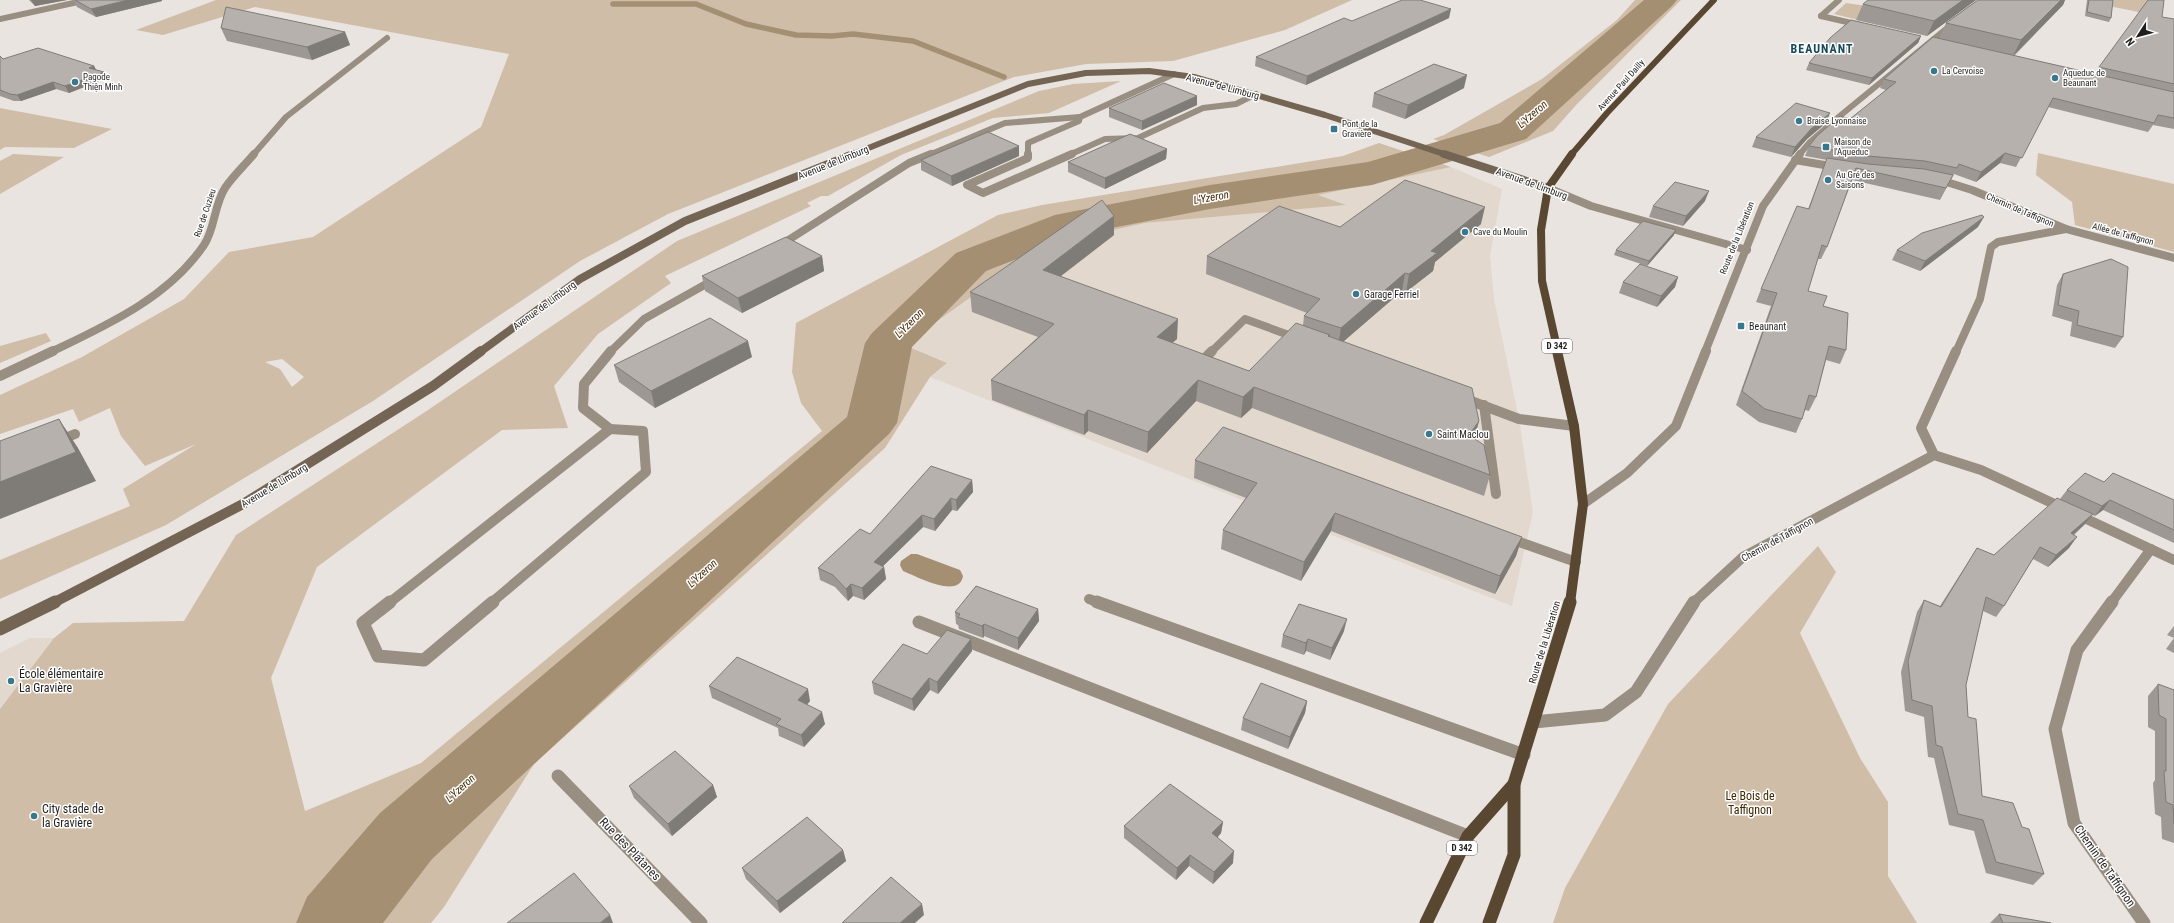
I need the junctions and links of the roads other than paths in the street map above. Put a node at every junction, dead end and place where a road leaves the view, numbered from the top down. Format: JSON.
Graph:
{"nodes":[{"id":1,"x":87,"y":0,"type":"edge"},
{"id":2,"x":1714,"y":0,"type":"edge"},
{"id":3,"x":1839,"y":0,"type":"edge"},
{"id":4,"x":1960,"y":18,"type":"edge"},
{"id":5,"x":0,"y":19,"type":"edge"},
{"id":6,"x":1866,"y":26,"type":"edge"},
{"id":7,"x":387,"y":38,"type":"dead end"},
{"id":8,"x":1925,"y":40,"type":"junction"},
{"id":9,"x":1940,"y":44,"type":"edge"},
{"id":10,"x":1174,"y":74,"type":"junction"},
{"id":11,"x":1256,"y":94,"type":"junction"},
{"id":12,"x":1080,"y":117,"type":"junction"},
{"id":13,"x":1795,"y":160,"type":"junction"},
{"id":14,"x":1848,"y":169,"type":"edge"},
{"id":15,"x":1926,"y":177,"type":"edge"},
{"id":16,"x":1548,"y":188,"type":"junction"},
{"id":17,"x":2066,"y":229,"type":"junction"},
{"id":18,"x":772,"y":250,"type":"edge"},
{"id":19,"x":1747,"y":250,"type":"junction"},
{"id":20,"x":2174,"y":258,"type":"edge"},
{"id":21,"x":725,"y":274,"type":"edge"},
{"id":22,"x":1305,"y":340,"type":"edge"},
{"id":23,"x":1207,"y":356,"type":"edge"},
{"id":24,"x":0,"y":376,"type":"edge"},
{"id":25,"x":1454,"y":395,"type":"edge"},
{"id":26,"x":1484,"y":405,"type":"junction"},
{"id":27,"x":1574,"y":426,"type":"junction"},
{"id":28,"x":610,"y":429,"type":"junction"},
{"id":29,"x":75,"y":434,"type":"dead end"},
{"id":30,"x":47,"y":445,"type":"edge"},
{"id":31,"x":1934,"y":455,"type":"junction"},
{"id":32,"x":1496,"y":494,"type":"dead end"},
{"id":33,"x":1583,"y":504,"type":"junction"},
{"id":34,"x":1495,"y":533,"type":"edge"},
{"id":35,"x":2151,"y":548,"type":"junction"},
{"id":36,"x":2174,"y":560,"type":"edge"},
{"id":37,"x":1576,"y":562,"type":"junction"},
{"id":38,"x":1089,"y":600,"type":"dead end"},
{"id":39,"x":919,"y":622,"type":"dead end"},
{"id":40,"x":0,"y":629,"type":"edge"},
{"id":41,"x":1534,"y":722,"type":"junction"},
{"id":42,"x":1524,"y":755,"type":"junction"},
{"id":43,"x":558,"y":776,"type":"dead end"},
{"id":44,"x":1514,"y":784,"type":"junction"},
{"id":45,"x":1468,"y":836,"type":"junction"},
{"id":46,"x":701,"y":923,"type":"edge"},
{"id":47,"x":1426,"y":923,"type":"edge"},
{"id":48,"x":1489,"y":923,"type":"edge"},
{"id":49,"x":2144,"y":923,"type":"edge"}],
"edges":[{"from":1,"to":5,"type":"street"},
{"from":2,"to":16,"type":"main road","name":"Avenue Paul Dailly","number":"D 342"},
{"from":3,"to":6,"type":"street"},
{"from":4,"to":8,"type":"street","name":"Route de la Libération"},
{"from":7,"to":24,"type":"street","name":"Rue de Cuzieu"},
{"from":8,"to":9,"type":"street"},
{"from":8,"to":13,"type":"street","name":"Route de la Libération"},
{"from":10,"to":11,"type":"street","name":"Avenue de Limburg"},
{"from":10,"to":12,"type":"street"},
{"from":10,"to":40,"type":"street","name":"Avenue de Limburg"},
{"from":11,"to":12,"type":"street"},
{"from":11,"to":16,"type":"street","name":"Avenue de Limburg"},
{"from":12,"to":18,"type":"street"},
{"from":13,"to":14,"type":"street"},
{"from":13,"to":19,"type":"street","name":"Route de la Libération"},
{"from":15,"to":17,"type":"street","name":"Chemin de Taffignon"},
{"from":16,"to":19,"type":"street","name":"Avenue de Limburg"},
{"from":16,"to":27,"type":"main road","name":"Route de la Libération","number":"D 342"},
{"from":17,"to":20,"type":"street","name":"Allée de Taffignon"},
{"from":17,"to":31,"type":"street","name":"Chemin de Taffignon"},
{"from":19,"to":33,"type":"street","name":"Route de la Libération"},
{"from":21,"to":28,"type":"street"},
{"from":22,"to":23,"type":"street"},
{"from":25,"to":26,"type":"street"},
{"from":26,"to":27,"type":"street"},
{"from":26,"to":32,"type":"street"},
{"from":27,"to":33,"type":"main road","name":"Route de la Libération","number":"D 342"},
{"from":28,"to":28,"type":"street"},
{"from":29,"to":30,"type":"street"},
{"from":31,"to":35,"type":"street"},
{"from":31,"to":41,"type":"street","name":"Chemin de Taffignon"},
{"from":33,"to":37,"type":"main road","name":"Route de la Libération","number":"D 342"},
{"from":34,"to":37,"type":"street"},
{"from":35,"to":36,"type":"street"},
{"from":35,"to":49,"type":"street","name":"Chemin de Taffignon"},
{"from":37,"to":41,"type":"main road","name":"Route de la Libération","number":"D 342"},
{"from":38,"to":42,"type":"street"},
{"from":39,"to":45,"type":"street"},
{"from":41,"to":42,"type":"main road","name":"Route de la Libération","number":"D 342"},
{"from":42,"to":44,"type":"main road","name":"Route de la Libération","number":"D 342"},
{"from":43,"to":46,"type":"street","name":"Rue des Platanes"},
{"from":44,"to":45,"type":"main road","name":"Route de la Libération","number":"D 342"},
{"from":44,"to":48,"type":"main road","name":"Route de la Libération","number":"D 342"},
{"from":45,"to":47,"type":"main road","name":"Route de la Libération","number":"D 342"}]}
